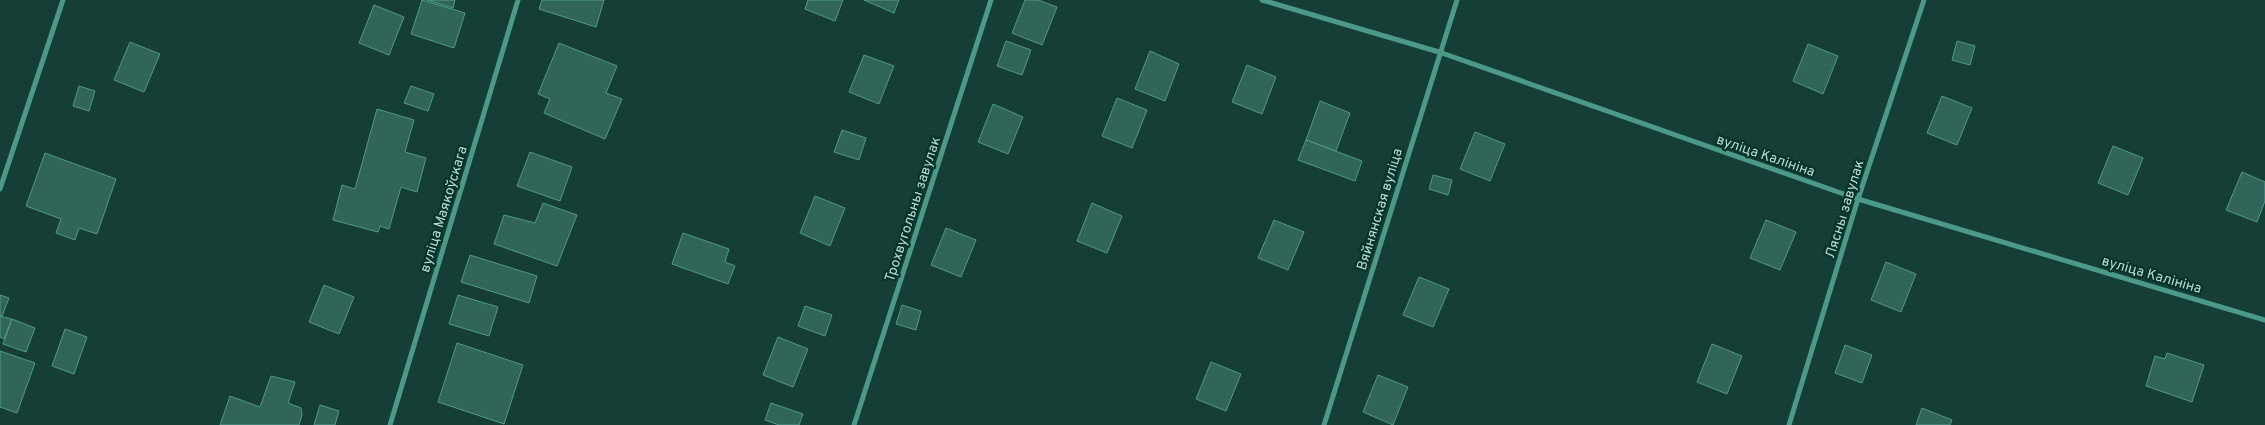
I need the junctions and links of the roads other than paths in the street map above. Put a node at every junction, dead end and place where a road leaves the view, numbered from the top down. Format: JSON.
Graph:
{"nodes":[{"id":1,"x":64,"y":0,"type":"edge"},
{"id":2,"x":518,"y":0,"type":"edge"},
{"id":3,"x":991,"y":0,"type":"edge"},
{"id":4,"x":1262,"y":0,"type":"edge"},
{"id":5,"x":1457,"y":0,"type":"edge"},
{"id":6,"x":1924,"y":0,"type":"edge"},
{"id":7,"x":1439,"y":52,"type":"junction"},
{"id":8,"x":0,"y":189,"type":"edge"},
{"id":9,"x":1858,"y":199,"type":"junction"},
{"id":10,"x":2265,"y":320,"type":"edge"},
{"id":11,"x":390,"y":425,"type":"edge"},
{"id":12,"x":854,"y":425,"type":"edge"},
{"id":13,"x":1324,"y":425,"type":"edge"},
{"id":14,"x":1789,"y":425,"type":"edge"}],
"edges":[{"from":1,"to":8,"type":"street"},
{"from":2,"to":11,"type":"street","name":"вуліца Маякоўскага"},
{"from":3,"to":12,"type":"street","name":"Трохвугольны завулак"},
{"from":4,"to":7,"type":"street","name":"вуліца Калініна"},
{"from":5,"to":7,"type":"street","name":"Вяйнянская вуліца"},
{"from":6,"to":9,"type":"street","name":"Лясны завулак"},
{"from":7,"to":9,"type":"street","name":"вуліца Калініна"},
{"from":7,"to":13,"type":"street","name":"Вяйнянская вуліца"},
{"from":9,"to":10,"type":"street","name":"вуліца Калініна"},
{"from":9,"to":14,"type":"street","name":"Лясны завулак"}]}
